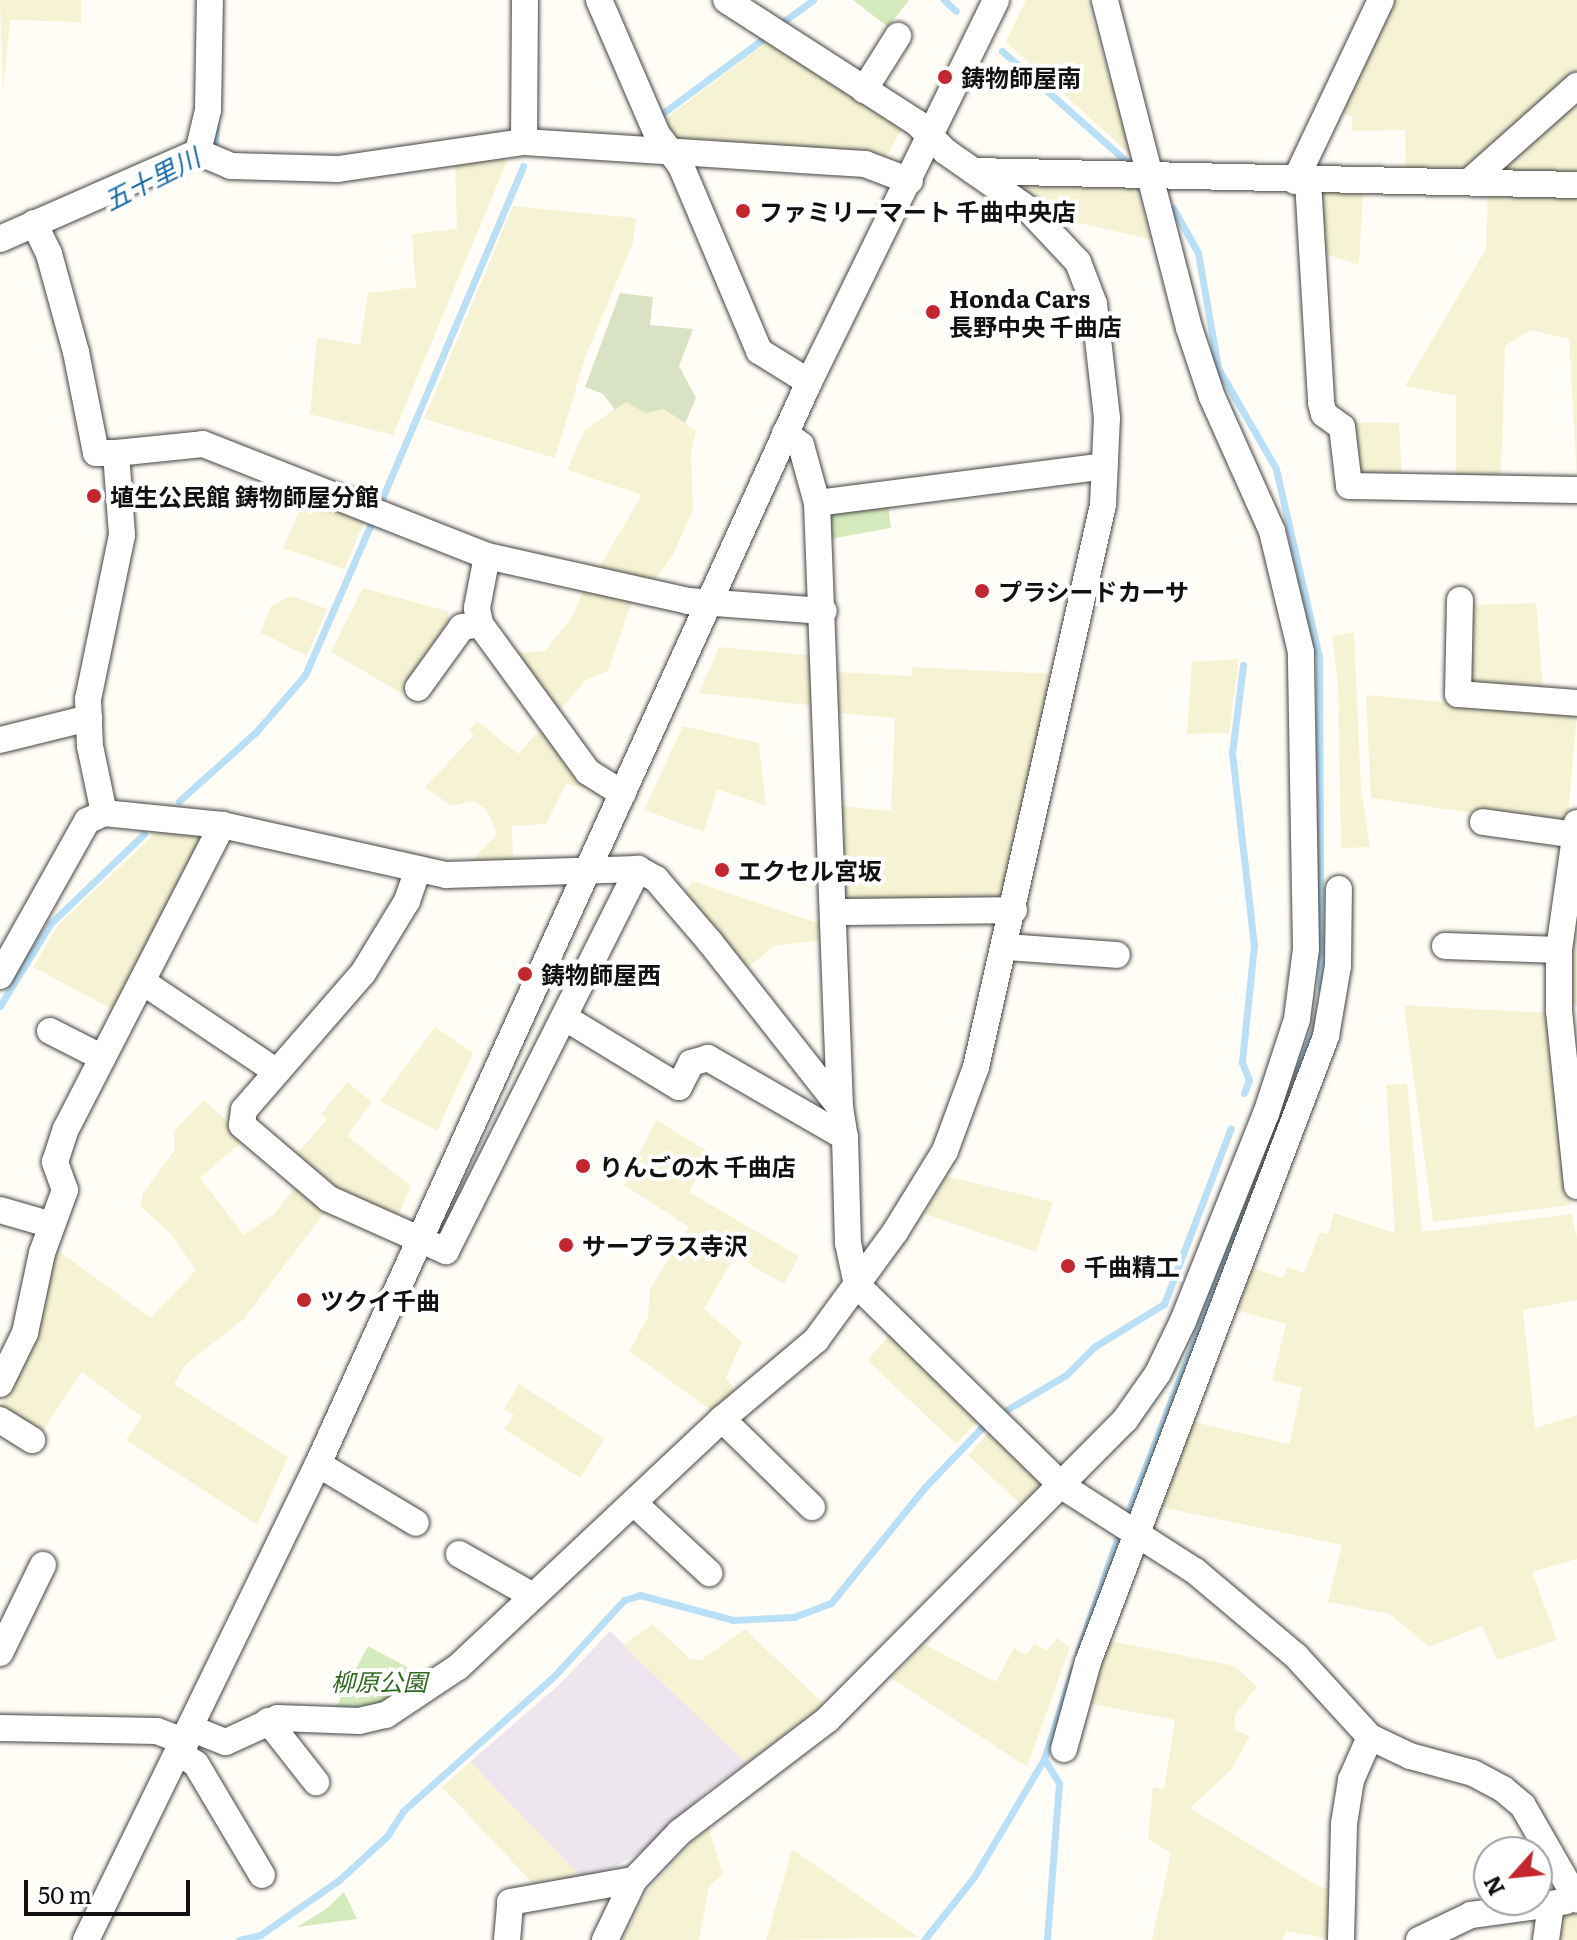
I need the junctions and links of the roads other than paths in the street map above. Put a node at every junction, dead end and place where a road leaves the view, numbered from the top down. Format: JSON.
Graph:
{"nodes":[{"id":1,"x":210,"y":0,"type":"edge"},
{"id":2,"x":525,"y":0,"type":"edge"},
{"id":3,"x":599,"y":0,"type":"edge"},
{"id":4,"x":726,"y":0,"type":"edge"},
{"id":5,"x":996,"y":0,"type":"edge"},
{"id":6,"x":1105,"y":0,"type":"edge"},
{"id":7,"x":1381,"y":0,"type":"edge"},
{"id":8,"x":898,"y":36,"type":"dead end"},
{"id":9,"x":1577,"y":86,"type":"edge"},
{"id":10,"x":864,"y":90,"type":"junction"},
{"id":11,"x":930,"y":137,"type":"junction"},
{"id":12,"x":524,"y":142,"type":"junction"},
{"id":13,"x":198,"y":152,"type":"junction"},
{"id":14,"x":670,"y":153,"type":"junction"},
{"id":15,"x":974,"y":171,"type":"junction"},
{"id":16,"x":1150,"y":177,"type":"junction"},
{"id":17,"x":1471,"y":180,"type":"junction"},
{"id":18,"x":910,"y":181,"type":"junction"},
{"id":19,"x":1302,"y":181,"type":"junction"},
{"id":20,"x":1577,"y":185,"type":"edge"},
{"id":21,"x":34,"y":223,"type":"junction"},
{"id":22,"x":0,"y":239,"type":"edge"},
{"id":23,"x":809,"y":382,"type":"junction"},
{"id":24,"x":785,"y":433,"type":"junction"},
{"id":25,"x":116,"y":453,"type":"junction"},
{"id":26,"x":1105,"y":466,"type":"junction"},
{"id":27,"x":1577,"y":490,"type":"edge"},
{"id":28,"x":817,"y":503,"type":"junction"},
{"id":29,"x":487,"y":556,"type":"junction"},
{"id":30,"x":1460,"y":600,"type":"dead end"},
{"id":31,"x":710,"y":603,"type":"junction"},
{"id":32,"x":824,"y":611,"type":"junction"},
{"id":33,"x":480,"y":624,"type":"junction"},
{"id":34,"x":418,"y":688,"type":"dead end"},
{"id":35,"x":1577,"y":703,"type":"edge"},
{"id":36,"x":89,"y":718,"type":"junction"},
{"id":37,"x":0,"y":740,"type":"edge"},
{"id":38,"x":623,"y":794,"type":"junction"},
{"id":39,"x":104,"y":813,"type":"junction"},
{"id":40,"x":1483,"y":822,"type":"dead end"},
{"id":41,"x":222,"y":825,"type":"junction"},
{"id":42,"x":1576,"y":829,"type":"edge"},
{"id":43,"x":418,"y":869,"type":"junction"},
{"id":44,"x":638,"y":869,"type":"junction"},
{"id":45,"x":587,"y":871,"type":"junction"},
{"id":46,"x":1339,"y":889,"type":"dead end"},
{"id":47,"x":1014,"y":910,"type":"junction"},
{"id":48,"x":835,"y":912,"type":"junction"},
{"id":49,"x":1445,"y":946,"type":"dead end"},
{"id":50,"x":1006,"y":947,"type":"junction"},
{"id":51,"x":1559,"y":950,"type":"junction"},
{"id":52,"x":1117,"y":955,"type":"dead end"},
{"id":53,"x":0,"y":976,"type":"edge"},
{"id":54,"x":143,"y":982,"type":"junction"},
{"id":55,"x":536,"y":985,"type":"junction"},
{"id":56,"x":571,"y":1010,"type":"junction"},
{"id":57,"x":50,"y":1031,"type":"dead end"},
{"id":58,"x":103,"y":1058,"type":"junction"},
{"id":59,"x":277,"y":1072,"type":"junction"},
{"id":60,"x":489,"y":1087,"type":"junction"},
{"id":61,"x":524,"y":1103,"type":"junction"},
{"id":62,"x":840,"y":1107,"type":"junction"},
{"id":63,"x":845,"y":1137,"type":"junction"},
{"id":64,"x":1577,"y":1186,"type":"edge"},
{"id":65,"x":0,"y":1210,"type":"edge"},
{"id":66,"x":52,"y":1225,"type":"junction"},
{"id":67,"x":419,"y":1239,"type":"junction"},
{"id":68,"x":857,"y":1285,"type":"junction"},
{"id":69,"x":0,"y":1384,"type":"edge"},
{"id":70,"x":722,"y":1419,"type":"junction"},
{"id":71,"x":0,"y":1420,"type":"edge"},
{"id":72,"x":32,"y":1440,"type":"dead end"},
{"id":73,"x":318,"y":1464,"type":"junction"},
{"id":74,"x":1062,"y":1486,"type":"junction"},
{"id":75,"x":634,"y":1503,"type":"junction"},
{"id":76,"x":812,"y":1507,"type":"dead end"},
{"id":77,"x":416,"y":1523,"type":"dead end"},
{"id":78,"x":1127,"y":1528,"type":"junction"},
{"id":79,"x":459,"y":1554,"type":"dead end"},
{"id":80,"x":43,"y":1565,"type":"dead end"},
{"id":81,"x":709,"y":1573,"type":"dead end"},
{"id":82,"x":533,"y":1596,"type":"junction"},
{"id":83,"x":0,"y":1653,"type":"edge"},
{"id":84,"x":268,"y":1721,"type":"junction"},
{"id":85,"x":0,"y":1728,"type":"edge"},
{"id":86,"x":1370,"y":1737,"type":"junction"},
{"id":87,"x":186,"y":1742,"type":"junction"},
{"id":88,"x":1064,"y":1749,"type":"dead end"},
{"id":89,"x":316,"y":1782,"type":"dead end"},
{"id":90,"x":262,"y":1875,"type":"dead end"},
{"id":91,"x":634,"y":1880,"type":"junction"},
{"id":92,"x":1567,"y":1901,"type":"edge"},
{"id":93,"x":86,"y":1940,"type":"edge"},
{"id":94,"x":507,"y":1940,"type":"edge"},
{"id":95,"x":605,"y":1940,"type":"edge"},
{"id":96,"x":1341,"y":1940,"type":"edge"},
{"id":97,"x":1419,"y":1940,"type":"edge"},
{"id":98,"x":1546,"y":1940,"type":"edge"}],
"edges":[{"from":1,"to":13,"type":"street"},
{"from":2,"to":12,"type":"street"},
{"from":3,"to":14,"type":"street"},
{"from":4,"to":10,"type":"street"},
{"from":5,"to":11,"type":"street"},
{"from":6,"to":16,"type":"street"},
{"from":7,"to":19,"type":"street"},
{"from":8,"to":10,"type":"street"},
{"from":9,"to":17,"type":"street"},
{"from":10,"to":11,"type":"street"},
{"from":11,"to":15,"type":"street"},
{"from":11,"to":18,"type":"street"},
{"from":12,"to":13,"type":"street"},
{"from":12,"to":14,"type":"street"},
{"from":13,"to":21,"type":"street"},
{"from":14,"to":18,"type":"street"},
{"from":14,"to":23,"type":"street"},
{"from":15,"to":16,"type":"street"},
{"from":15,"to":26,"type":"street"},
{"from":16,"to":19,"type":"street"},
{"from":16,"to":74,"type":"street"},
{"from":17,"to":19,"type":"street"},
{"from":17,"to":20,"type":"street"},
{"from":18,"to":23,"type":"street"},
{"from":19,"to":27,"type":"street"},
{"from":21,"to":22,"type":"street"},
{"from":21,"to":25,"type":"street"},
{"from":23,"to":24,"type":"street"},
{"from":24,"to":28,"type":"street"},
{"from":24,"to":31,"type":"street"},
{"from":25,"to":29,"type":"street"},
{"from":25,"to":36,"type":"street"},
{"from":26,"to":28,"type":"street"},
{"from":26,"to":47,"type":"street"},
{"from":28,"to":32,"type":"street"},
{"from":29,"to":31,"type":"street"},
{"from":29,"to":33,"type":"street"},
{"from":30,"to":35,"type":"street"},
{"from":31,"to":32,"type":"street"},
{"from":31,"to":38,"type":"street"},
{"from":32,"to":48,"type":"street"},
{"from":33,"to":34,"type":"street"},
{"from":33,"to":38,"type":"street"},
{"from":36,"to":37,"type":"street"},
{"from":36,"to":39,"type":"street"},
{"from":38,"to":45,"type":"street"},
{"from":39,"to":41,"type":"street"},
{"from":39,"to":53,"type":"street"},
{"from":40,"to":42,"type":"street"},
{"from":41,"to":43,"type":"street"},
{"from":41,"to":54,"type":"street"},
{"from":42,"to":51,"type":"street"},
{"from":43,"to":45,"type":"street"},
{"from":43,"to":59,"type":"street"},
{"from":44,"to":45,"type":"street"},
{"from":44,"to":56,"type":"street"},
{"from":44,"to":62,"type":"street"},
{"from":45,"to":55,"type":"street"},
{"from":46,"to":78,"type":"street"},
{"from":47,"to":48,"type":"street"},
{"from":47,"to":50,"type":"street"},
{"from":48,"to":62,"type":"street"},
{"from":49,"to":51,"type":"street"},
{"from":50,"to":52,"type":"street"},
{"from":50,"to":68,"type":"street"},
{"from":51,"to":64,"type":"street"},
{"from":54,"to":58,"type":"street"},
{"from":54,"to":59,"type":"street"},
{"from":55,"to":56,"type":"street"},
{"from":55,"to":60,"type":"street"},
{"from":56,"to":61,"type":"street"},
{"from":56,"to":63,"type":"street"},
{"from":57,"to":58,"type":"street"},
{"from":58,"to":66,"type":"street"},
{"from":59,"to":67,"type":"street"},
{"from":60,"to":61,"type":"street"},
{"from":60,"to":67,"type":"street"},
{"from":61,"to":67,"type":"street"},
{"from":62,"to":63,"type":"street"},
{"from":63,"to":68,"type":"street"},
{"from":65,"to":66,"type":"street"},
{"from":66,"to":69,"type":"street"},
{"from":67,"to":73,"type":"street"},
{"from":68,"to":70,"type":"street"},
{"from":68,"to":74,"type":"street"},
{"from":70,"to":75,"type":"street"},
{"from":70,"to":76,"type":"street"},
{"from":71,"to":72,"type":"street"},
{"from":73,"to":77,"type":"street"},
{"from":73,"to":87,"type":"street"},
{"from":74,"to":78,"type":"street"},
{"from":74,"to":91,"type":"street"},
{"from":75,"to":81,"type":"street"},
{"from":75,"to":82,"type":"street"},
{"from":78,"to":86,"type":"street"},
{"from":78,"to":88,"type":"street"},
{"from":79,"to":82,"type":"street"},
{"from":80,"to":83,"type":"street"},
{"from":82,"to":84,"type":"street"},
{"from":84,"to":87,"type":"street"},
{"from":84,"to":89,"type":"street"},
{"from":85,"to":87,"type":"street"},
{"from":86,"to":92,"type":"street"},
{"from":86,"to":96,"type":"street"},
{"from":87,"to":90,"type":"street"},
{"from":87,"to":93,"type":"street"},
{"from":91,"to":94,"type":"street"},
{"from":91,"to":95,"type":"street"},
{"from":92,"to":97,"type":"street"},
{"from":92,"to":98,"type":"street"}]}
